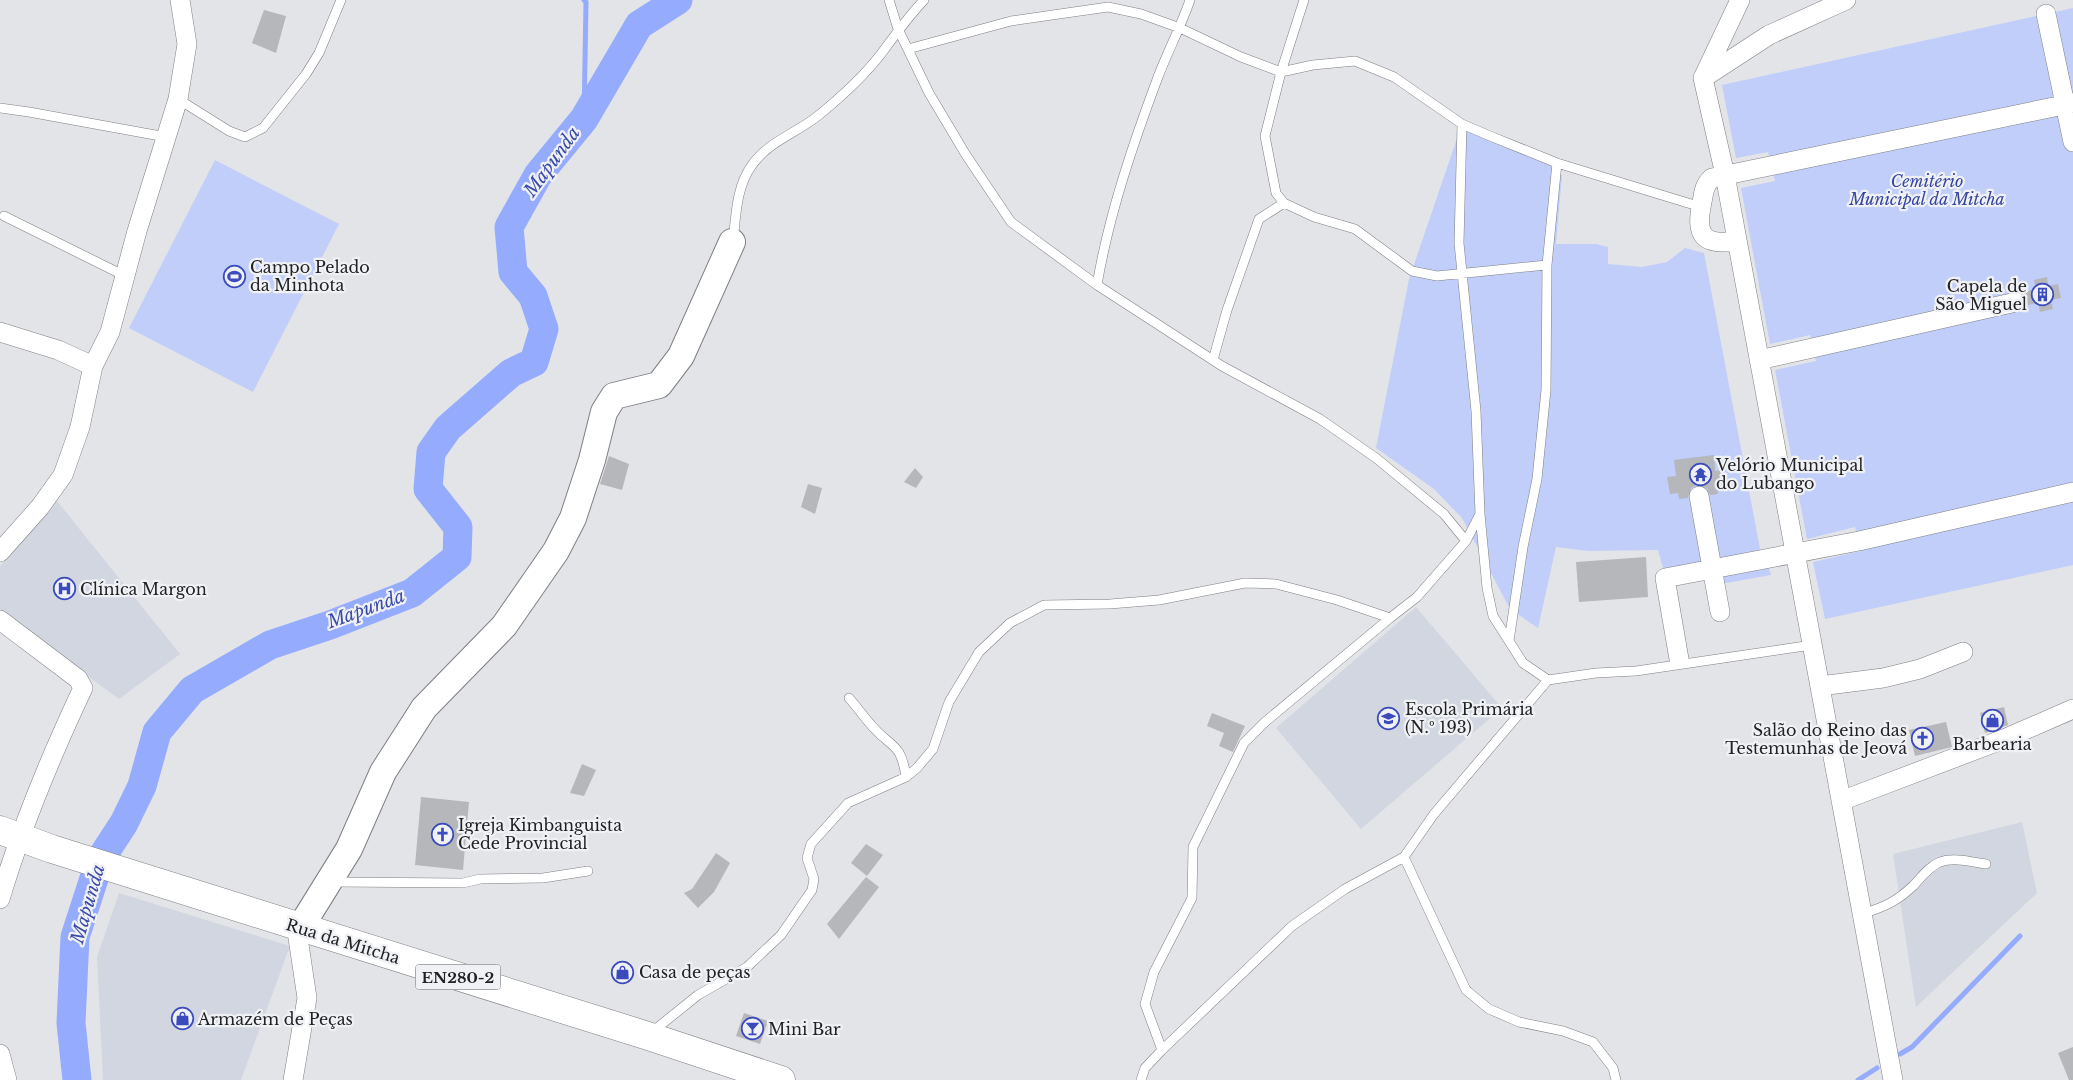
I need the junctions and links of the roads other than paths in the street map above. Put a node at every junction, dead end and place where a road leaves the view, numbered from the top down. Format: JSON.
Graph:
{"nodes":[{"id":1,"x":180,"y":0,"type":"edge"},
{"id":2,"x":341,"y":0,"type":"edge"},
{"id":3,"x":889,"y":0,"type":"edge"},
{"id":4,"x":924,"y":0,"type":"edge"},
{"id":5,"x":1190,"y":0,"type":"edge"},
{"id":6,"x":1304,"y":0,"type":"edge"},
{"id":7,"x":1740,"y":0,"type":"edge"},
{"id":8,"x":1846,"y":0,"type":"edge"},
{"id":9,"x":2046,"y":14,"type":"dead end"},
{"id":10,"x":1180,"y":28,"type":"junction"},
{"id":11,"x":898,"y":29,"type":"junction"},
{"id":12,"x":908,"y":49,"type":"junction"},
{"id":13,"x":1281,"y":72,"type":"junction"},
{"id":14,"x":1703,"y":78,"type":"junction"},
{"id":15,"x":178,"y":99,"type":"junction"},
{"id":16,"x":2069,"y":103,"type":"edge"},
{"id":17,"x":0,"y":108,"type":"edge"},
{"id":18,"x":1462,"y":124,"type":"junction"},
{"id":19,"x":166,"y":137,"type":"junction"},
{"id":20,"x":2073,"y":142,"type":"edge"},
{"id":21,"x":1557,"y":163,"type":"junction"},
{"id":22,"x":1725,"y":175,"type":"junction"},
{"id":23,"x":1284,"y":203,"type":"junction"},
{"id":24,"x":1701,"y":207,"type":"junction"},
{"id":25,"x":4,"y":216,"type":"dead end"},
{"id":26,"x":1737,"y":241,"type":"junction"},
{"id":27,"x":732,"y":242,"type":"joint"},
{"id":28,"x":1547,"y":265,"type":"junction"},
{"id":29,"x":1462,"y":274,"type":"junction"},
{"id":30,"x":126,"y":276,"type":"junction"},
{"id":31,"x":1097,"y":285,"type":"junction"},
{"id":32,"x":2016,"y":302,"type":"dead end"},
{"id":33,"x":0,"y":332,"type":"edge"},
{"id":34,"x":1213,"y":360,"type":"junction"},
{"id":35,"x":1759,"y":360,"type":"junction"},
{"id":36,"x":93,"y":366,"type":"junction"},
{"id":37,"x":2073,"y":492,"type":"edge"},
{"id":38,"x":1699,"y":496,"type":"dead end"},
{"id":39,"x":1480,"y":514,"type":"junction"},
{"id":40,"x":1466,"y":541,"type":"junction"},
{"id":41,"x":0,"y":552,"type":"edge"},
{"id":42,"x":1795,"y":554,"type":"junction"},
{"id":43,"x":1712,"y":570,"type":"junction"},
{"id":44,"x":1720,"y":612,"type":"dead end"},
{"id":45,"x":1390,"y":618,"type":"junction"},
{"id":46,"x":0,"y":620,"type":"edge"},
{"id":47,"x":1509,"y":641,"type":"junction"},
{"id":48,"x":1812,"y":646,"type":"junction"},
{"id":49,"x":1963,"y":652,"type":"dead end"},
{"id":50,"x":1679,"y":659,"type":"dead end"},
{"id":51,"x":1548,"y":680,"type":"junction"},
{"id":52,"x":1820,"y":686,"type":"junction"},
{"id":53,"x":849,"y":698,"type":"dead end"},
{"id":54,"x":2073,"y":709,"type":"edge"},
{"id":55,"x":906,"y":777,"type":"junction"},
{"id":56,"x":1841,"y":801,"type":"junction"},
{"id":57,"x":10,"y":833,"type":"edge"},
{"id":58,"x":1404,"y":856,"type":"junction"},
{"id":59,"x":1986,"y":864,"type":"dead end"},
{"id":60,"x":588,"y":871,"type":"dead end"},
{"id":61,"x":328,"y":882,"type":"junction"},
{"id":62,"x":0,"y":899,"type":"edge"},
{"id":63,"x":1862,"y":914,"type":"junction"},
{"id":64,"x":300,"y":928,"type":"junction"},
{"id":65,"x":648,"y":1036,"type":"junction"},
{"id":66,"x":1162,"y":1050,"type":"junction"},
{"id":67,"x":0,"y":1054,"type":"edge"},
{"id":68,"x":6,"y":1080,"type":"edge"},
{"id":69,"x":293,"y":1080,"type":"edge"},
{"id":70,"x":781,"y":1080,"type":"edge"},
{"id":71,"x":1141,"y":1080,"type":"edge"},
{"id":72,"x":1616,"y":1080,"type":"edge"},
{"id":73,"x":1893,"y":1080,"type":"edge"}],
"edges":[{"from":1,"to":15,"type":"street"},
{"from":2,"to":15,"type":"lane"},
{"from":3,"to":11,"type":"lane"},
{"from":4,"to":11,"type":"lane"},
{"from":5,"to":10,"type":"lane"},
{"from":6,"to":13,"type":"lane"},
{"from":7,"to":14,"type":"street"},
{"from":8,"to":14,"type":"street"},
{"from":9,"to":16,"type":"street"},
{"from":10,"to":12,"type":"lane"},
{"from":10,"to":13,"type":"lane"},
{"from":10,"to":31,"type":"lane"},
{"from":11,"to":12,"type":"lane"},
{"from":11,"to":27,"type":"lane"},
{"from":12,"to":31,"type":"lane"},
{"from":13,"to":18,"type":"lane"},
{"from":13,"to":23,"type":"lane"},
{"from":14,"to":22,"type":"street"},
{"from":15,"to":19,"type":"street"},
{"from":16,"to":20,"type":"street"},
{"from":16,"to":22,"type":"street"},
{"from":17,"to":19,"type":"lane"},
{"from":18,"to":21,"type":"lane"},
{"from":18,"to":29,"type":"lane"},
{"from":19,"to":30,"type":"street"},
{"from":21,"to":24,"type":"lane"},
{"from":21,"to":28,"type":"lane"},
{"from":22,"to":24,"type":"street"},
{"from":22,"to":26,"type":"street"},
{"from":23,"to":29,"type":"lane"},
{"from":23,"to":34,"type":"lane"},
{"from":24,"to":26,"type":"street"},
{"from":25,"to":30,"type":"lane"},
{"from":26,"to":35,"type":"street"},
{"from":27,"to":61,"type":"street"},
{"from":28,"to":29,"type":"lane"},
{"from":28,"to":47,"type":"lane"},
{"from":29,"to":39,"type":"lane"},
{"from":30,"to":36,"type":"street"},
{"from":31,"to":34,"type":"lane"},
{"from":32,"to":35,"type":"street"},
{"from":33,"to":36,"type":"street"},
{"from":34,"to":40,"type":"lane"},
{"from":35,"to":42,"type":"street"},
{"from":36,"to":41,"type":"street"},
{"from":37,"to":42,"type":"street"},
{"from":38,"to":43,"type":"street"},
{"from":39,"to":40,"type":"lane"},
{"from":39,"to":47,"type":"lane"},
{"from":40,"to":45,"type":"lane"},
{"from":42,"to":43,"type":"street"},
{"from":42,"to":48,"type":"street"},
{"from":43,"to":44,"type":"street"},
{"from":43,"to":50,"type":"street"},
{"from":45,"to":55,"type":"lane"},
{"from":45,"to":66,"type":"lane"},
{"from":46,"to":57,"type":"street"},
{"from":47,"to":51,"type":"lane"},
{"from":48,"to":51,"type":"lane"},
{"from":48,"to":52,"type":"street"},
{"from":49,"to":52,"type":"street"},
{"from":51,"to":58,"type":"lane"},
{"from":52,"to":56,"type":"street"},
{"from":53,"to":55,"type":"lane"},
{"from":54,"to":56,"type":"street"},
{"from":55,"to":65,"type":"lane"},
{"from":56,"to":63,"type":"street"},
{"from":57,"to":62,"type":"street"},
{"from":57,"to":64,"type":"main road","name":"Rua da Mitcha","number":"EN280-2"},
{"from":58,"to":66,"type":"lane"},
{"from":58,"to":72,"type":"lane"},
{"from":59,"to":63,"type":"lane"},
{"from":60,"to":61,"type":"lane"},
{"from":61,"to":64,"type":"street"},
{"from":63,"to":73,"type":"street"},
{"from":64,"to":65,"type":"main road","name":"Rua da Mitcha","number":"EN280-2"},
{"from":64,"to":69,"type":"street"},
{"from":65,"to":70,"type":"main road","name":"Rua da Mitcha","number":"EN280-2"},
{"from":66,"to":71,"type":"lane"},
{"from":67,"to":68,"type":"street"}]}
